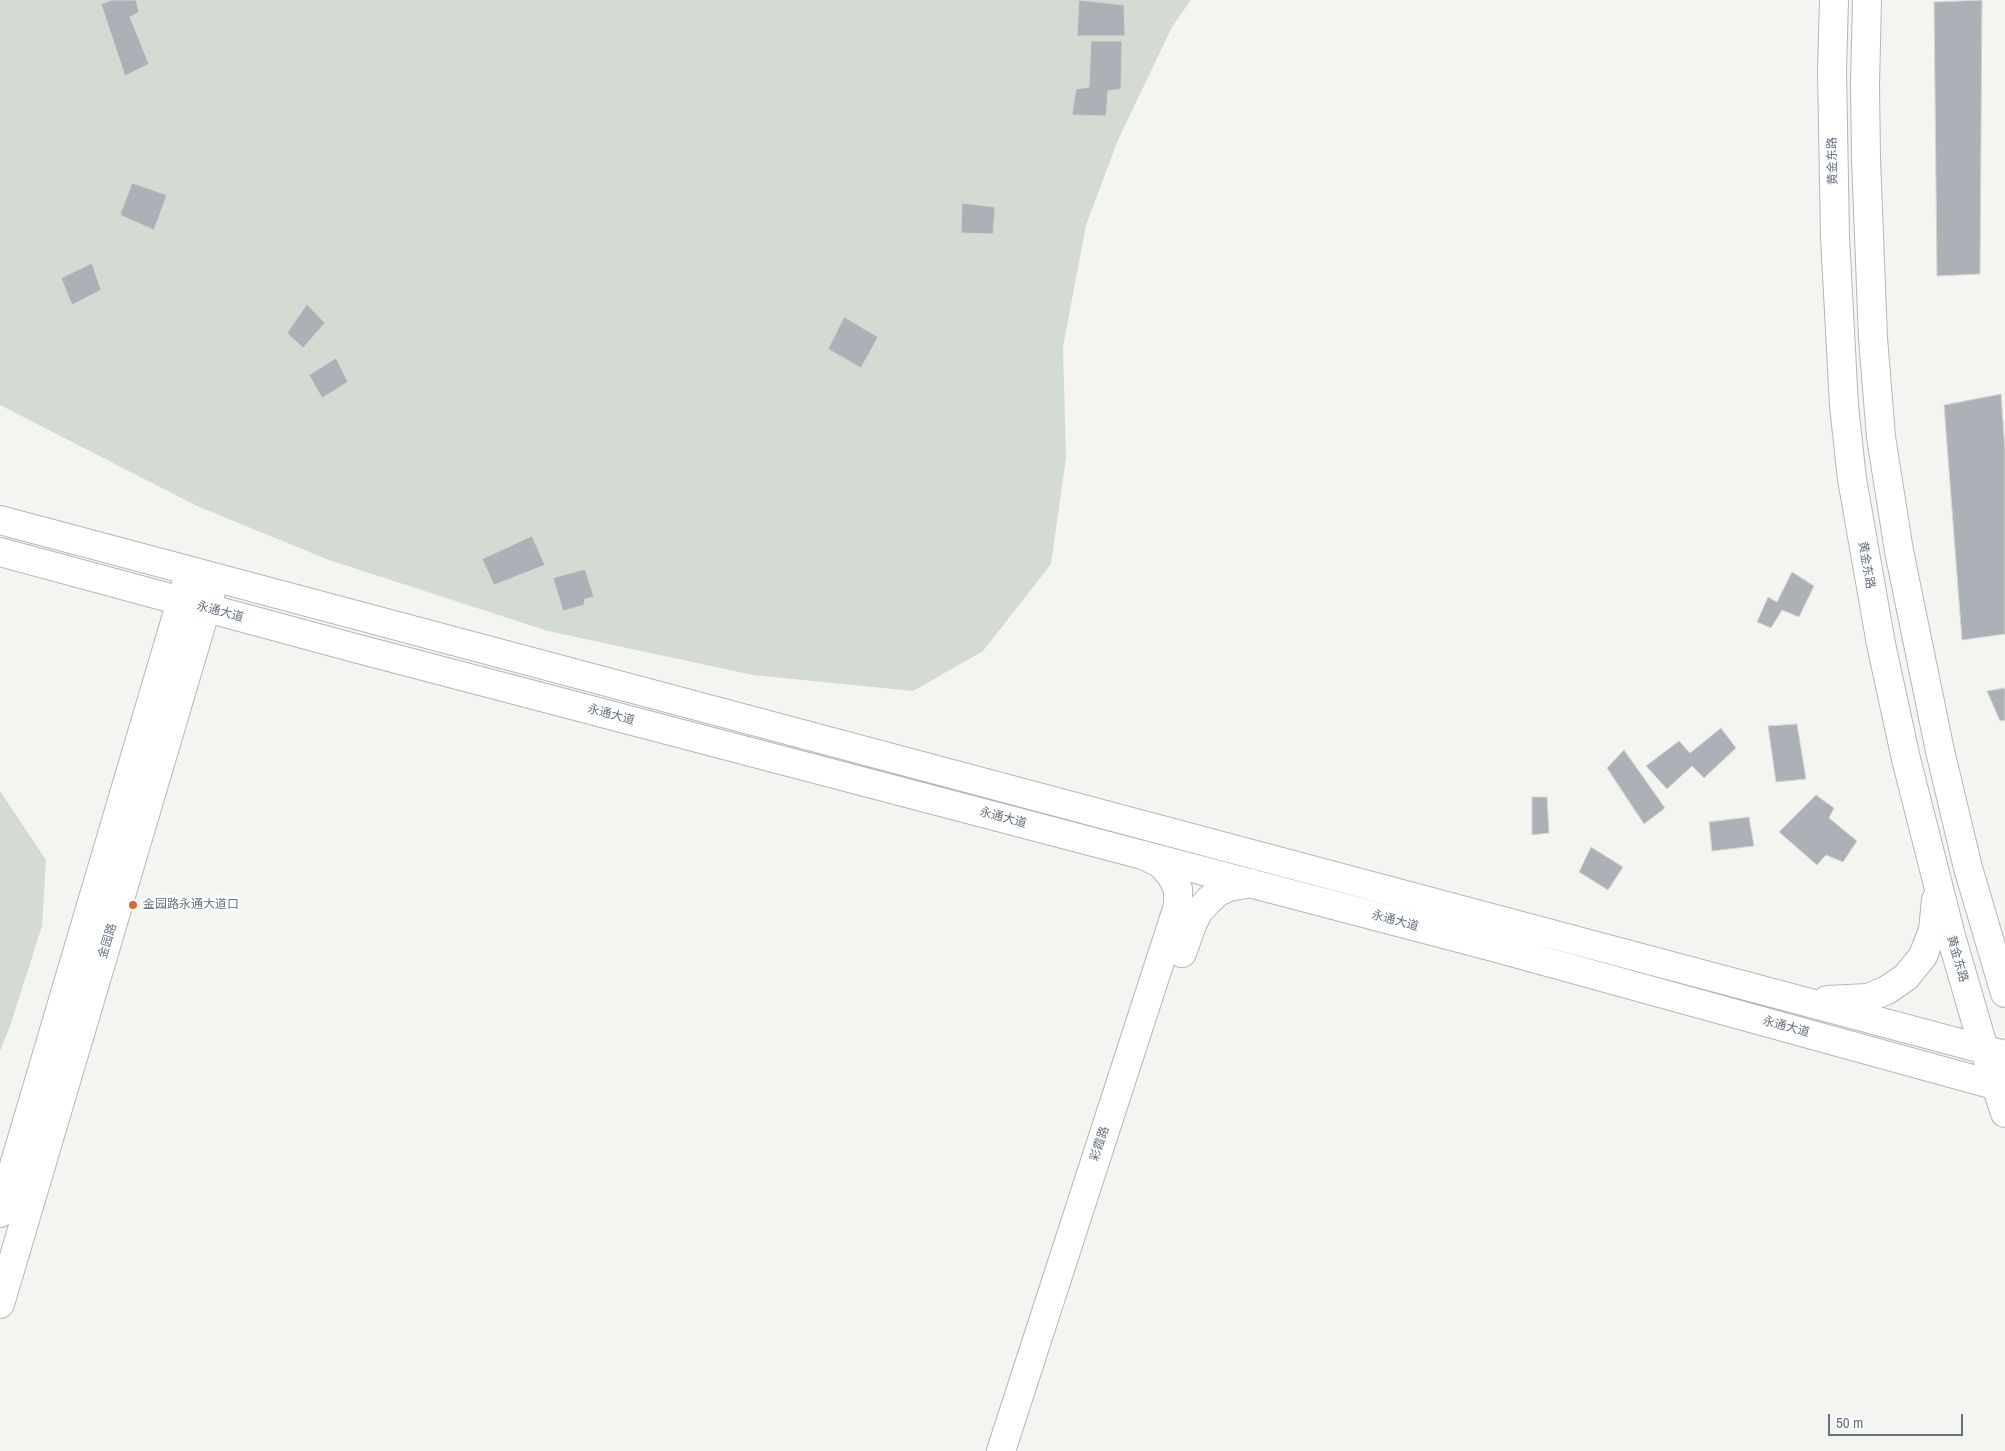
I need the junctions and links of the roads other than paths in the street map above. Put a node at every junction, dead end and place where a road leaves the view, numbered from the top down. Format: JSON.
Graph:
{"nodes":[{"id":1,"x":1834,"y":0,"type":"edge"},
{"id":2,"x":1867,"y":0,"type":"edge"},
{"id":3,"x":0,"y":520,"type":"edge"},
{"id":4,"x":0,"y":552,"type":"edge"},
{"id":5,"x":190,"y":571,"type":"junction"},
{"id":6,"x":216,"y":578,"type":"junction"},
{"id":7,"x":127,"y":586,"type":"junction"},
{"id":8,"x":181,"y":601,"type":"junction"},
{"id":9,"x":207,"y":608,"type":"junction"},
{"id":10,"x":253,"y":621,"type":"junction"},
{"id":11,"x":167,"y":647,"type":"junction"},
{"id":12,"x":193,"y":653,"type":"junction"},
{"id":13,"x":1139,"y":854,"type":"junction"},
{"id":14,"x":1934,"y":874,"type":"junction"},
{"id":15,"x":1251,"y":883,"type":"junction"},
{"id":16,"x":2005,"y":993,"type":"edge"},
{"id":17,"x":1795,"y":999,"type":"junction"},
{"id":18,"x":1995,"y":1053,"type":"edge"},
{"id":19,"x":1944,"y":1071,"type":"junction"},
{"id":20,"x":2000,"y":1087,"type":"edge"},
{"id":21,"x":2005,"y":1113,"type":"edge"},
{"id":22,"x":2005,"y":1118,"type":"edge"},
{"id":23,"x":0,"y":1213,"type":"edge"},
{"id":24,"x":0,"y":1304,"type":"edge"},
{"id":25,"x":1001,"y":1451,"type":"edge"},
{"id":26,"x":1018,"y":1451,"type":"edge"}],
"edges":[{"from":1,"to":14,"type":"main road","name":"黄金东路"},
{"from":2,"to":16,"type":"main road"},
{"from":3,"to":5,"type":"main road"},
{"from":4,"to":7,"type":"main road","name":"永通大道"},
{"from":5,"to":6,"type":"main road"},
{"from":5,"to":8,"type":"main road"},
{"from":6,"to":9,"type":"main road","name":"金园路"},
{"from":6,"to":17,"type":"main road"},
{"from":7,"to":8,"type":"main road","name":"永通大道"},
{"from":7,"to":11,"type":"main road"},
{"from":8,"to":9,"type":"main road","name":"永通大道"},
{"from":8,"to":11,"type":"main road"},
{"from":9,"to":10,"type":"main road","name":"永通大道"},
{"from":9,"to":12,"type":"main road","name":"金园路"},
{"from":10,"to":12,"type":"main road"},
{"from":10,"to":13,"type":"main road","name":"永通大道"},
{"from":11,"to":23,"type":"main road"},
{"from":12,"to":24,"type":"main road","name":"金园路"},
{"from":13,"to":15,"type":"main road","name":"永通大道"},
{"from":13,"to":25,"type":"main road","name":"彩霞路"},
{"from":14,"to":17,"type":"main road"},
{"from":14,"to":18,"type":"main road","name":"黄金东路"},
{"from":15,"to":19,"type":"main road","name":"永通大道"},
{"from":15,"to":26,"type":"main road","name":"彩霞路"},
{"from":17,"to":18,"type":"main road"},
{"from":18,"to":20,"type":"main road","name":"黄金东路"},
{"from":19,"to":20,"type":"main road","name":"永通大道"},
{"from":19,"to":22,"type":"main road"},
{"from":20,"to":21,"type":"main road","name":"黄金东路"}]}
